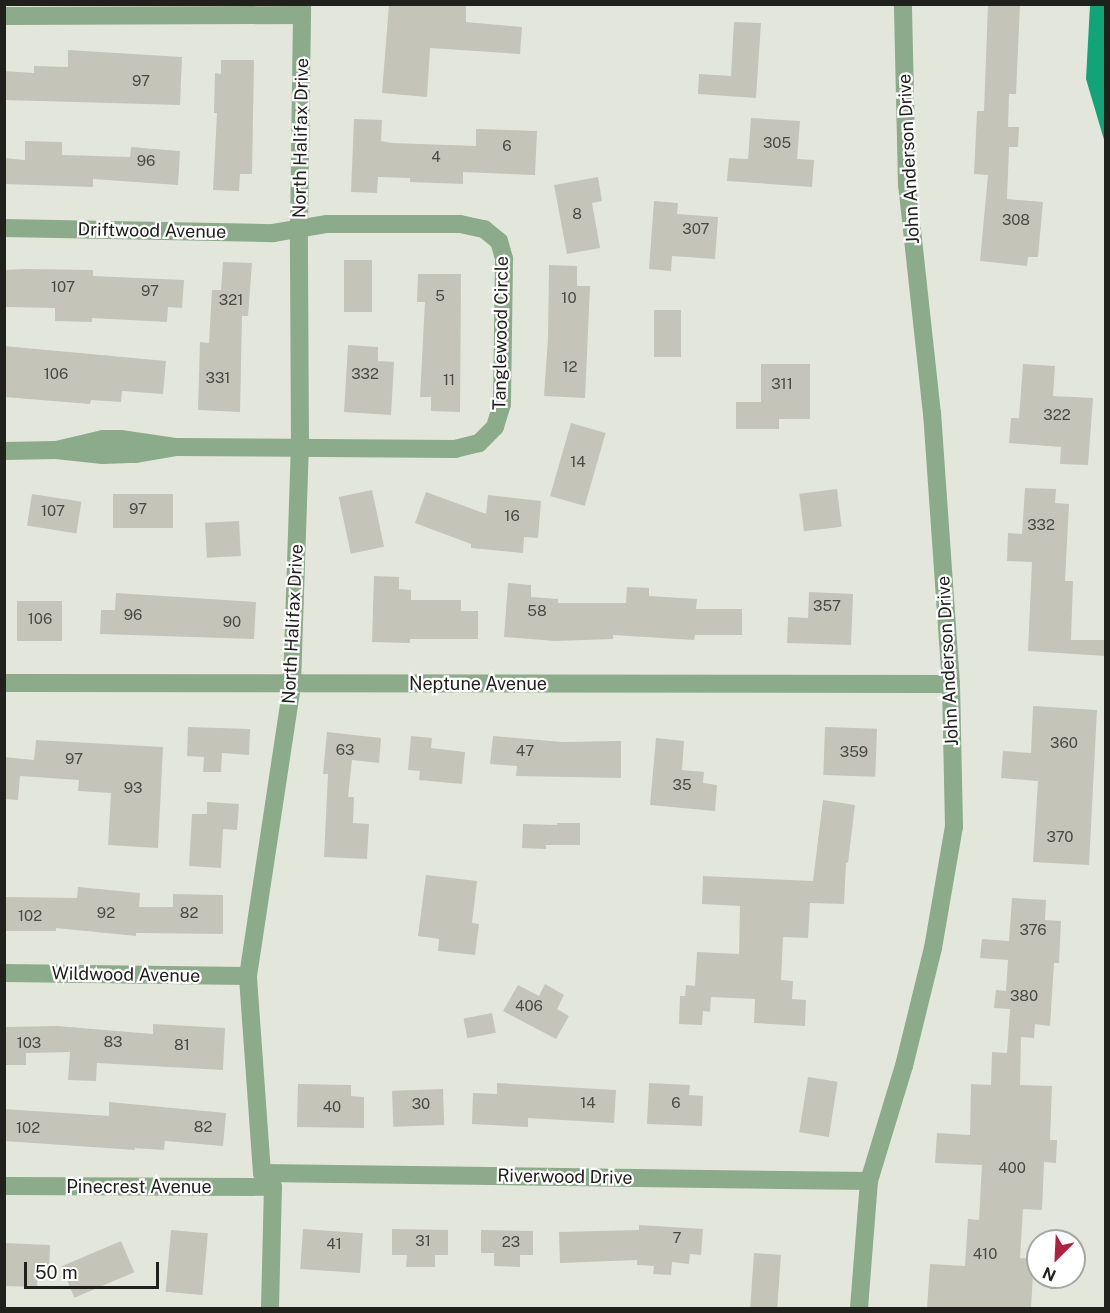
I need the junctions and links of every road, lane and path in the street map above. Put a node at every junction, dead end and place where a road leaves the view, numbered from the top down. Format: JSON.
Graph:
{"nodes":[{"id":1,"x":903,"y":4,"type":"edge"},
{"id":2,"x":303,"y":10,"type":"edge"},
{"id":3,"x":4,"y":16,"type":"edge"},
{"id":4,"x":4,"y":228,"type":"edge"},
{"id":5,"x":299,"y":228,"type":"junction"},
{"id":6,"x":300,"y":448,"type":"junction"},
{"id":7,"x":4,"y":451,"type":"edge"},
{"id":8,"x":4,"y":683,"type":"edge"},
{"id":9,"x":292,"y":684,"type":"junction"},
{"id":10,"x":951,"y":684,"type":"junction"},
{"id":11,"x":4,"y":973,"type":"edge"},
{"id":12,"x":248,"y":976,"type":"junction"},
{"id":13,"x":262,"y":1173,"type":"junction"},
{"id":14,"x":869,"y":1181,"type":"junction"},
{"id":15,"x":4,"y":1186,"type":"edge"},
{"id":16,"x":273,"y":1187,"type":"junction"},
{"id":17,"x":270,"y":1308,"type":"edge"},
{"id":18,"x":859,"y":1308,"type":"edge"}],
"edges":[{"from":1,"to":10,"type":"street","name":"John Anderson Drive"},
{"from":2,"to":3,"type":"street"},
{"from":2,"to":5,"type":"street","name":"North Halifax Drive"},
{"from":4,"to":5,"type":"street","name":"Driftwood Avenue"},
{"from":5,"to":6,"type":"street","name":"North Halifax Drive"},
{"from":5,"to":6,"type":"street","name":"Tanglewood Circle"},
{"from":6,"to":7,"type":"street","name":"Tanglewood Circle"},
{"from":6,"to":9,"type":"street","name":"North Halifax Drive"},
{"from":8,"to":9,"type":"street","name":"Neptune Avenue"},
{"from":9,"to":10,"type":"street","name":"Neptune Avenue"},
{"from":9,"to":12,"type":"street","name":"North Halifax Drive"},
{"from":10,"to":14,"type":"street","name":"John Anderson Drive"},
{"from":11,"to":12,"type":"street","name":"Wildwood Avenue"},
{"from":12,"to":13,"type":"street","name":"North Halifax Drive"},
{"from":13,"to":14,"type":"street","name":"Riverwood Drive"},
{"from":13,"to":16,"type":"street"},
{"from":14,"to":18,"type":"street","name":"John Anderson Drive"},
{"from":15,"to":16,"type":"street","name":"Pinecrest Avenue"},
{"from":16,"to":17,"type":"street"}]}
